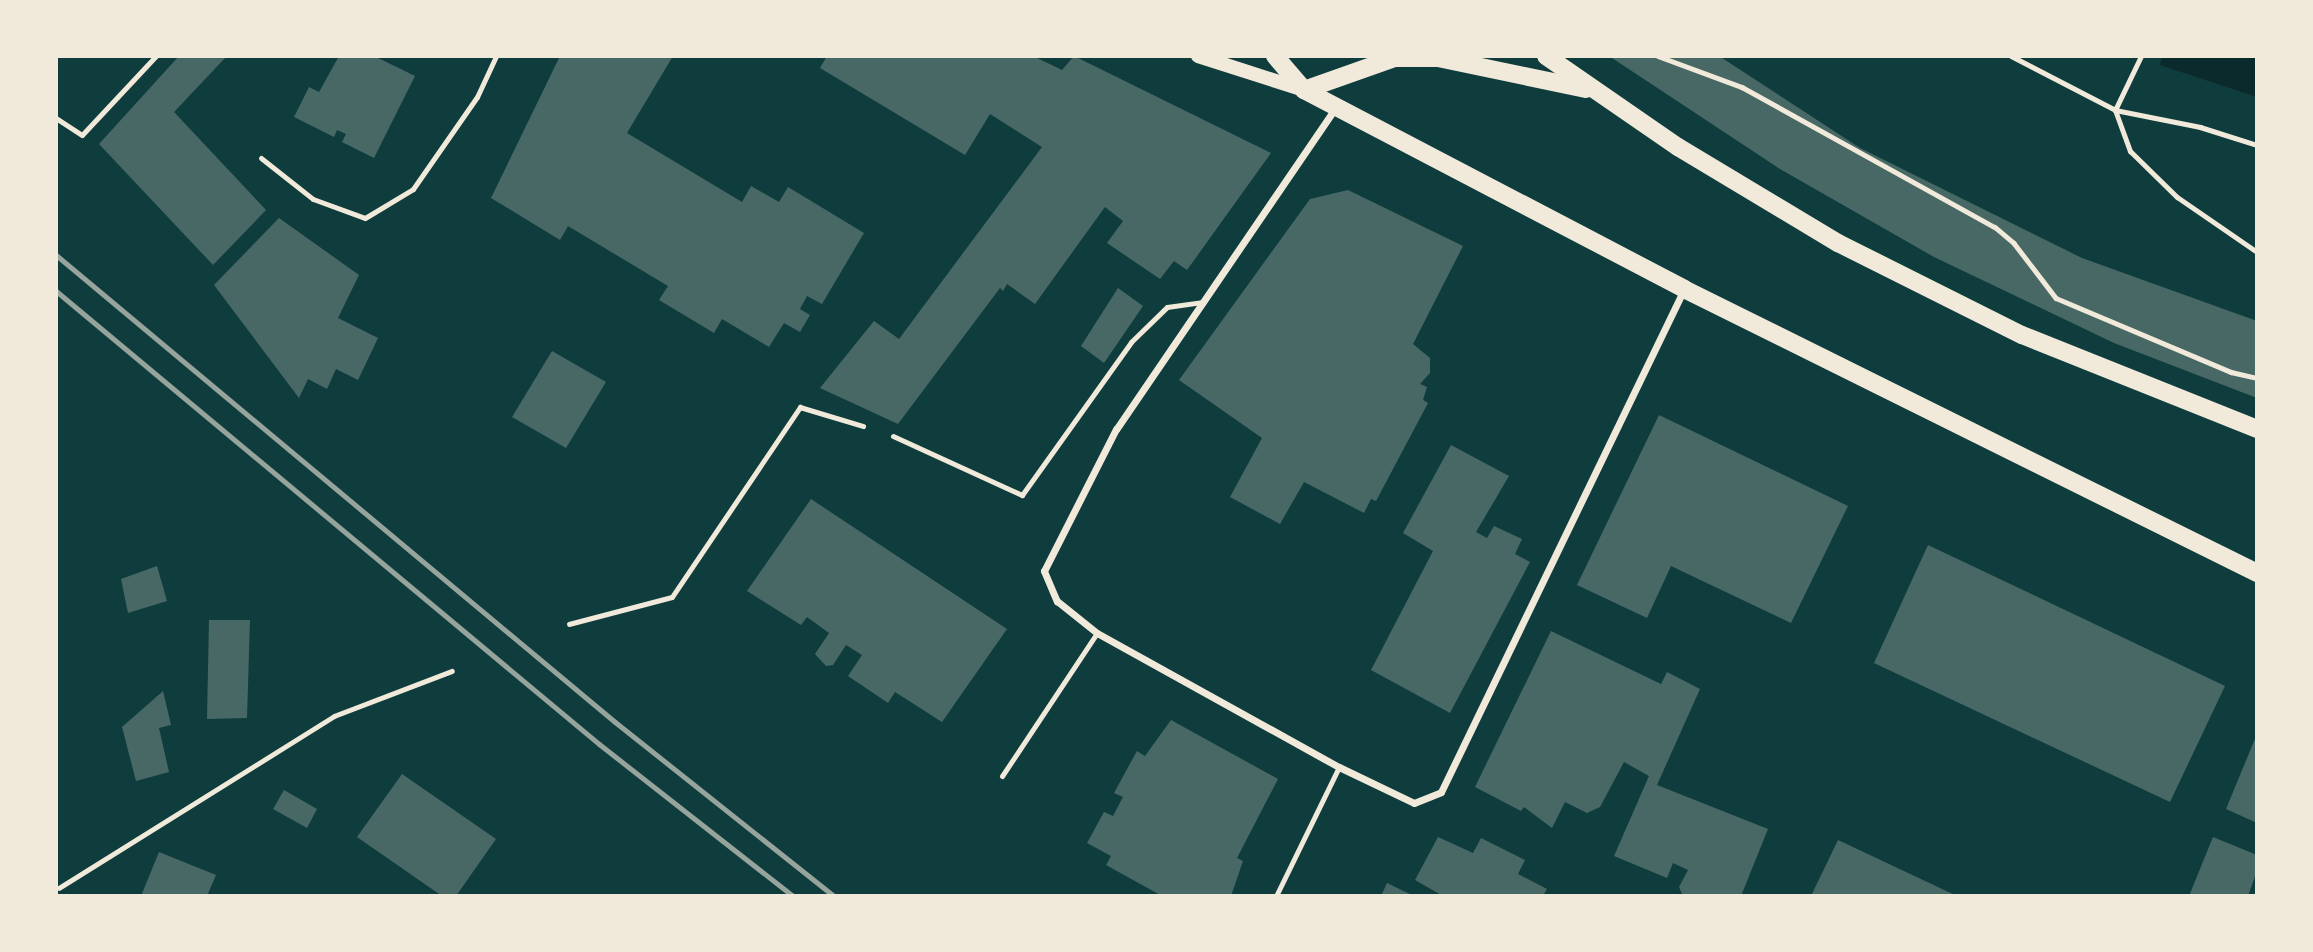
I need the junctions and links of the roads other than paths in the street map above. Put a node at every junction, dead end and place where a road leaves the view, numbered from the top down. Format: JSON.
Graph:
{"nodes":[{"id":1,"x":496,"y":56,"type":"edge"},
{"id":2,"x":1198,"y":56,"type":"edge"},
{"id":3,"x":1275,"y":56,"type":"edge"},
{"id":4,"x":1546,"y":56,"type":"edge"},
{"id":5,"x":2011,"y":56,"type":"edge"},
{"id":6,"x":2141,"y":56,"type":"edge"},
{"id":7,"x":1304,"y":90,"type":"junction"},
{"id":8,"x":1590,"y":90,"type":"junction"},
{"id":9,"x":1336,"y":107,"type":"junction"},
{"id":10,"x":2115,"y":110,"type":"junction"},
{"id":11,"x":2257,"y":145,"type":"edge"},
{"id":12,"x":261,"y":158,"type":"dead end"},
{"id":13,"x":2257,"y":252,"type":"edge"},
{"id":14,"x":1684,"y":289,"type":"junction"},
{"id":15,"x":1202,"y":302,"type":"junction"},
{"id":16,"x":2257,"y":429,"type":"edge"},
{"id":17,"x":893,"y":436,"type":"road end"},
{"id":18,"x":2257,"y":573,"type":"edge"},
{"id":19,"x":1097,"y":633,"type":"junction"},
{"id":20,"x":1339,"y":767,"type":"junction"},
{"id":21,"x":1002,"y":776,"type":"dead end"},
{"id":22,"x":1276,"y":896,"type":"edge"}],
"edges":[{"from":1,"to":12,"type":"lane"},
{"from":2,"to":7,"type":"main road"},
{"from":3,"to":7,"type":"main road"},
{"from":4,"to":8,"type":"main road"},
{"from":5,"to":10,"type":"lane"},
{"from":6,"to":10,"type":"lane"},
{"from":7,"to":8,"type":"main road"},
{"from":7,"to":9,"type":"main road"},
{"from":8,"to":16,"type":"main road"},
{"from":9,"to":14,"type":"main road"},
{"from":9,"to":15,"type":"street"},
{"from":10,"to":11,"type":"lane"},
{"from":10,"to":13,"type":"lane"},
{"from":14,"to":18,"type":"main road"},
{"from":14,"to":20,"type":"street"},
{"from":15,"to":17,"type":"lane"},
{"from":15,"to":19,"type":"street"},
{"from":19,"to":20,"type":"street"},
{"from":19,"to":21,"type":"lane"},
{"from":20,"to":22,"type":"lane"}]}
